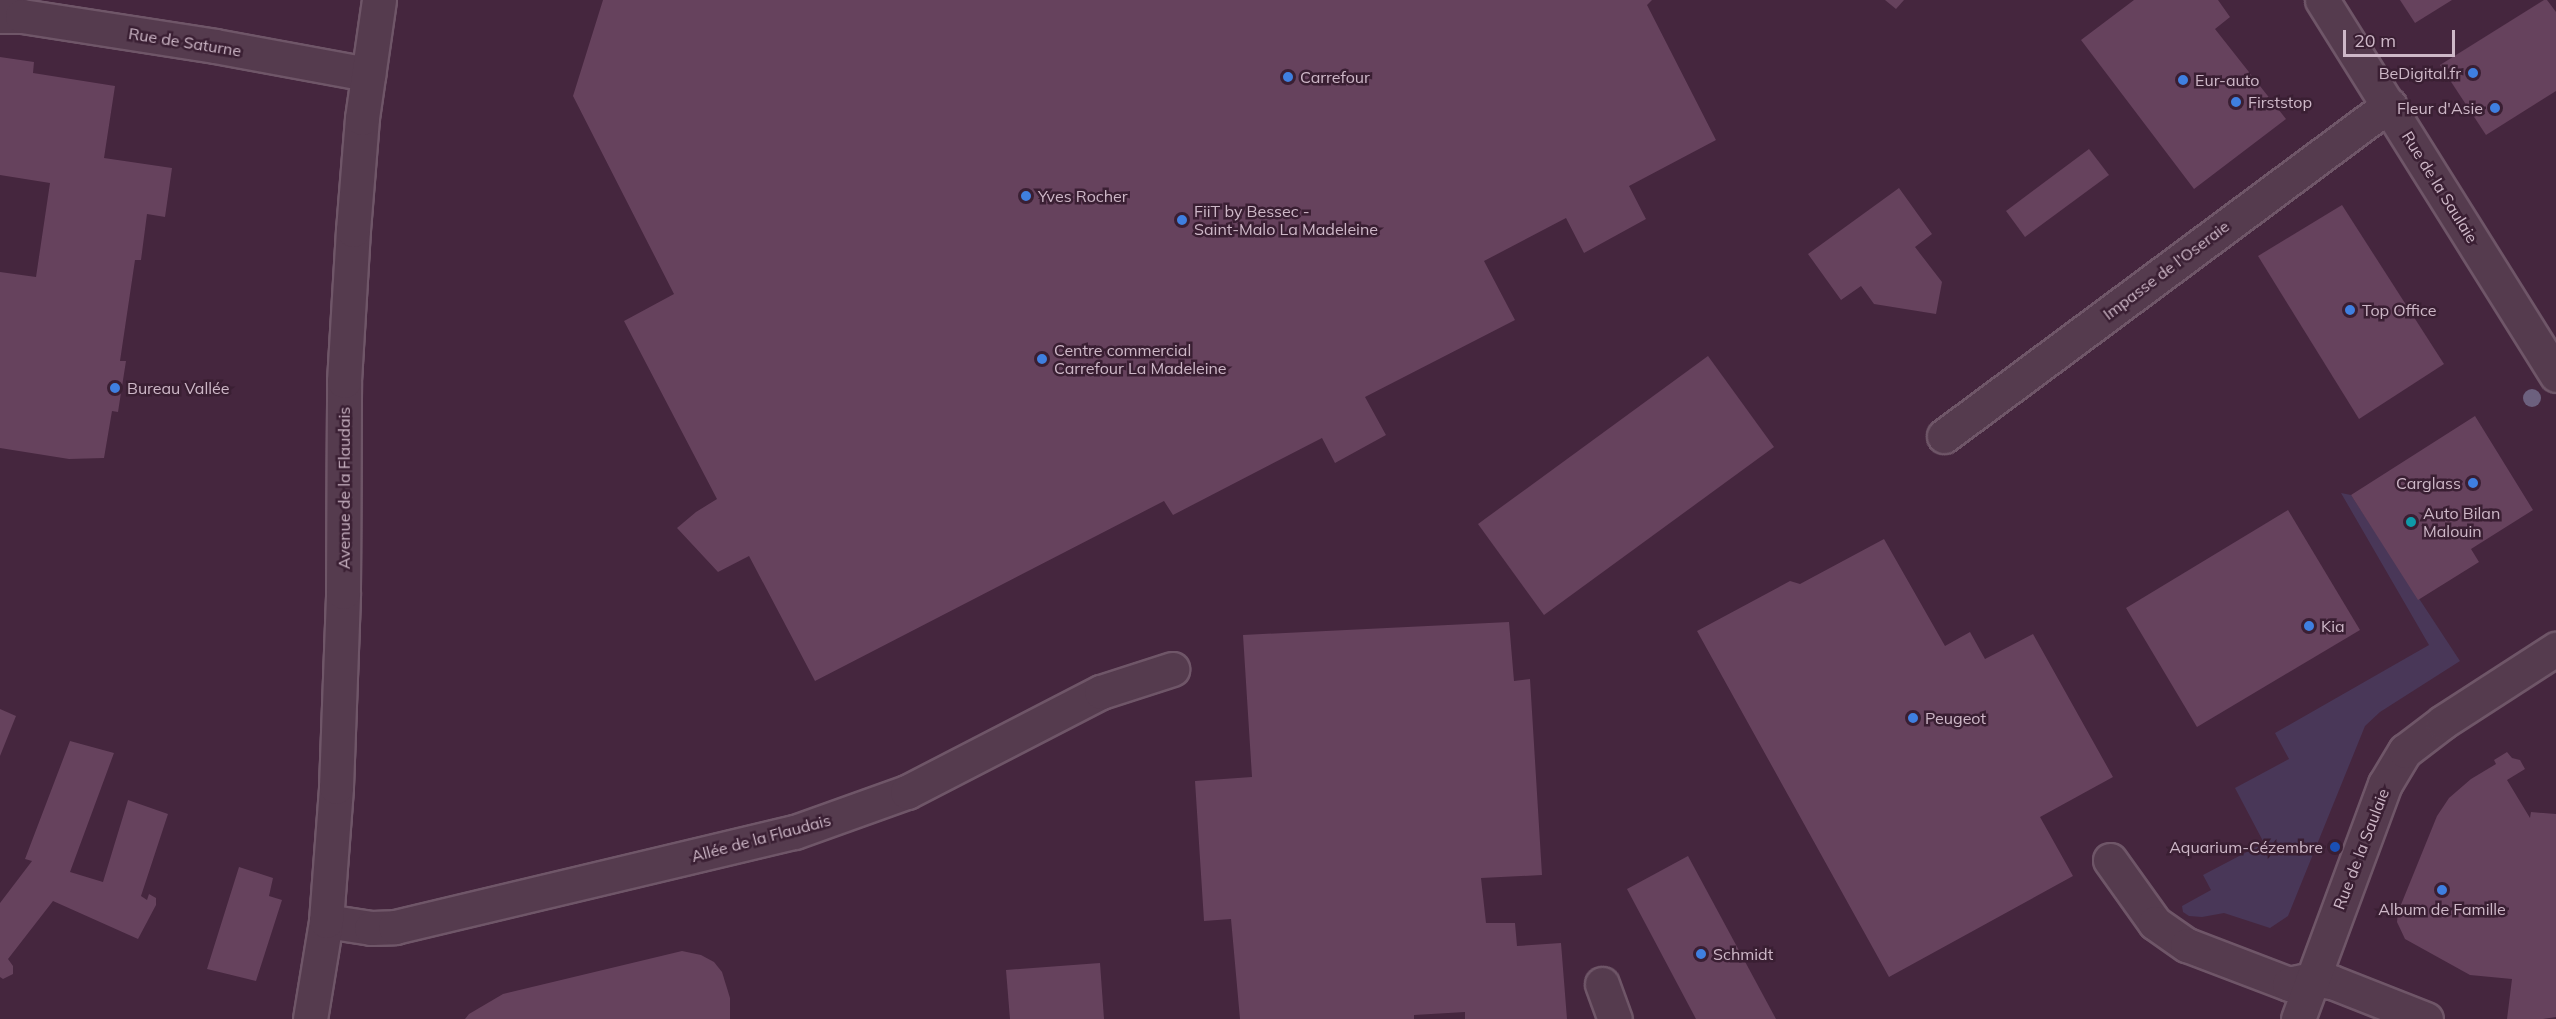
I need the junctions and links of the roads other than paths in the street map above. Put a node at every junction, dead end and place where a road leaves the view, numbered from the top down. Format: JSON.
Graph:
{"nodes":[{"id":1,"x":379,"y":0,"type":"edge"},
{"id":2,"x":2322,"y":0,"type":"edge"},
{"id":3,"x":15,"y":11,"type":"edge"},
{"id":4,"x":368,"y":74,"type":"junction"},
{"id":5,"x":2389,"y":105,"type":"junction"},
{"id":6,"x":2556,"y":375,"type":"edge"},
{"id":7,"x":1944,"y":436,"type":"dead end"},
{"id":8,"x":2556,"y":649,"type":"edge"},
{"id":9,"x":1172,"y":669,"type":"dead end"},
{"id":10,"x":2110,"y":860,"type":"dead end"},
{"id":11,"x":326,"y":921,"type":"junction"},
{"id":12,"x":316,"y":977,"type":"junction"},
{"id":13,"x":2312,"y":979,"type":"junction"},
{"id":14,"x":1602,"y":984,"type":"dead end"},
{"id":15,"x":305,"y":1019,"type":"edge"},
{"id":16,"x":310,"y":1019,"type":"edge"},
{"id":17,"x":1615,"y":1019,"type":"edge"},
{"id":18,"x":2298,"y":1019,"type":"edge"},
{"id":19,"x":2426,"y":1019,"type":"edge"}],
"edges":[{"from":1,"to":4,"type":"street","name":"Avenue de la Flaudais"},
{"from":2,"to":5,"type":"street","name":"Rue de la Saulaie"},
{"from":3,"to":4,"type":"street","name":"Rue de Saturne"},
{"from":4,"to":11,"type":"street","name":"Avenue de la Flaudais"},
{"from":5,"to":6,"type":"street","name":"Rue de la Saulaie"},
{"from":5,"to":7,"type":"street","name":"Impasse de l'Oseraie"},
{"from":8,"to":13,"type":"street","name":"Rue de la Saulaie"},
{"from":9,"to":11,"type":"street","name":"Allée de la Flaudais"},
{"from":10,"to":13,"type":"street"},
{"from":11,"to":12,"type":"street","name":"Avenue de la Flaudais"},
{"from":12,"to":15,"type":"street","name":"Avenue de la Flaudais"},
{"from":12,"to":16,"type":"street","name":"Avenue de la Flaudais"},
{"from":13,"to":18,"type":"street","name":"Rue de la Saulaie"},
{"from":13,"to":19,"type":"street"},
{"from":14,"to":17,"type":"street"}]}
